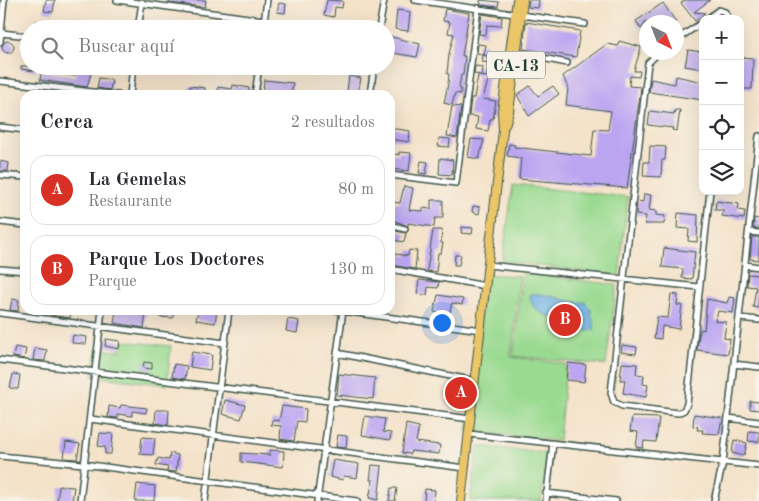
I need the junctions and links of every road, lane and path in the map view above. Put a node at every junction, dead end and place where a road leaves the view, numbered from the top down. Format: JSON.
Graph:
{"nodes":[{"id":1,"x":4,"y":0,"type":"edge"},
{"id":2,"x":117,"y":0,"type":"edge"},
{"id":3,"x":266,"y":0,"type":"edge"},
{"id":4,"x":384,"y":0,"type":"edge"},
{"id":5,"x":415,"y":0,"type":"edge"},
{"id":6,"x":517,"y":0,"type":"edge"},
{"id":7,"x":523,"y":0,"type":"edge"},
{"id":8,"x":142,"y":2,"type":"edge"},
{"id":9,"x":454,"y":2,"type":"edge"},
{"id":10,"x":478,"y":8,"type":"junction"},
{"id":11,"x":519,"y":13,"type":"junction"},
{"id":12,"x":712,"y":15,"type":"edge"},
{"id":13,"x":727,"y":15,"type":"edge"},
{"id":14,"x":139,"y":20,"type":"edge"},
{"id":15,"x":264,"y":20,"type":"joint"},
{"id":16,"x":381,"y":20,"type":"edge"},
{"id":17,"x":585,"y":24,"type":"dead end"},
{"id":18,"x":699,"y":25,"type":"edge"},
{"id":19,"x":1,"y":33,"type":"edge"},
{"id":20,"x":20,"y":35,"type":"edge"},
{"id":21,"x":684,"y":35,"type":"edge"},
{"id":22,"x":0,"y":42,"type":"edge"},
{"id":23,"x":518,"y":53,"type":"junction"},
{"id":24,"x":651,"y":60,"type":"edge"},
{"id":25,"x":567,"y":63,"type":"dead end"},
{"id":26,"x":132,"y":75,"type":"edge"},
{"id":27,"x":258,"y":75,"type":"edge"},
{"id":28,"x":373,"y":75,"type":"edge"},
{"id":29,"x":0,"y":81,"type":"edge"},
{"id":30,"x":76,"y":90,"type":"edge"},
{"id":31,"x":131,"y":90,"type":"edge"},
{"id":32,"x":256,"y":90,"type":"edge"},
{"id":33,"x":371,"y":90,"type":"edge"},
{"id":34,"x":0,"y":127,"type":"edge"},
{"id":35,"x":20,"y":129,"type":"edge"},
{"id":36,"x":503,"y":130,"type":"junction"},
{"id":37,"x":759,"y":136,"type":"edge"},
{"id":38,"x":757,"y":167,"type":"edge"},
{"id":39,"x":0,"y":175,"type":"edge"},
{"id":40,"x":395,"y":176,"type":"edge"},
{"id":41,"x":20,"y":177,"type":"edge"},
{"id":42,"x":710,"y":195,"type":"edge"},
{"id":43,"x":0,"y":222,"type":"edge"},
{"id":44,"x":20,"y":224,"type":"edge"},
{"id":45,"x":395,"y":226,"type":"edge"},
{"id":46,"x":405,"y":229,"type":"dead end"},
{"id":47,"x":748,"y":232,"type":"junction"},
{"id":48,"x":759,"y":233,"type":"edge"},
{"id":49,"x":488,"y":265,"type":"junction"},
{"id":50,"x":745,"y":266,"type":"junction"},
{"id":51,"x":759,"y":267,"type":"edge"},
{"id":52,"x":0,"y":269,"type":"edge"},
{"id":53,"x":395,"y":270,"type":"edge"},
{"id":54,"x":20,"y":271,"type":"edge"},
{"id":55,"x":624,"y":278,"type":"junction"},
{"id":56,"x":486,"y":286,"type":"junction"},
{"id":57,"x":700,"y":287,"type":"junction"},
{"id":58,"x":0,"y":313,"type":"edge"},
{"id":59,"x":101,"y":315,"type":"edge"},
{"id":60,"x":228,"y":315,"type":"edge"},
{"id":61,"x":341,"y":315,"type":"edge"},
{"id":62,"x":377,"y":315,"type":"edge"},
{"id":63,"x":739,"y":318,"type":"junction"},
{"id":64,"x":759,"y":320,"type":"edge"},
{"id":65,"x":100,"y":327,"type":"junction"},
{"id":66,"x":481,"y":330,"type":"junction"},
{"id":67,"x":225,"y":343,"type":"junction"},
{"id":68,"x":337,"y":353,"type":"junction"},
{"id":69,"x":0,"y":360,"type":"edge"},
{"id":70,"x":734,"y":364,"type":"junction"},
{"id":71,"x":759,"y":367,"type":"edge"},
{"id":72,"x":96,"y":372,"type":"junction"},
{"id":73,"x":475,"y":381,"type":"junction"},
{"id":74,"x":219,"y":387,"type":"junction"},
{"id":75,"x":331,"y":401,"type":"junction"},
{"id":76,"x":728,"y":418,"type":"junction"},
{"id":77,"x":90,"y":419,"type":"junction"},
{"id":78,"x":471,"y":419,"type":"junction"},
{"id":79,"x":759,"y":422,"type":"edge"},
{"id":80,"x":469,"y":434,"type":"junction"},
{"id":81,"x":213,"y":435,"type":"junction"},
{"id":82,"x":553,"y":443,"type":"junction"},
{"id":83,"x":325,"y":450,"type":"junction"},
{"id":84,"x":0,"y":456,"type":"edge"},
{"id":85,"x":723,"y":462,"type":"junction"},
{"id":86,"x":83,"y":464,"type":"junction"},
{"id":87,"x":759,"y":466,"type":"edge"},
{"id":88,"x":465,"y":468,"type":"junction"},
{"id":89,"x":208,"y":481,"type":"junction"},
{"id":90,"x":546,"y":493,"type":"junction"},
{"id":91,"x":318,"y":498,"type":"edge"},
{"id":92,"x":80,"y":501,"type":"edge"},
{"id":93,"x":205,"y":501,"type":"edge"},
{"id":94,"x":356,"y":501,"type":"edge"},
{"id":95,"x":461,"y":501,"type":"edge"},
{"id":96,"x":546,"y":501,"type":"edge"},
{"id":97,"x":616,"y":501,"type":"edge"},
{"id":98,"x":714,"y":501,"type":"edge"}],
"edges":[{"from":1,"to":19,"type":"street"},
{"from":2,"to":8,"type":"street"},
{"from":3,"to":15,"type":"street"},
{"from":4,"to":16,"type":"street"},
{"from":5,"to":9,"type":"street"},
{"from":6,"to":11,"type":"main road","number":"CA-13"},
{"from":7,"to":11,"type":"main road","number":"CA-13"},
{"from":8,"to":14,"type":"street"},
{"from":8,"to":15,"type":"street"},
{"from":9,"to":10,"type":"street"},
{"from":10,"to":11,"type":"street"},
{"from":10,"to":40,"type":"street"},
{"from":11,"to":17,"type":"street"},
{"from":11,"to":23,"type":"main road","number":"CA-13"},
{"from":11,"to":36,"type":"main road","number":"CA-13"},
{"from":12,"to":13,"type":"street"},
{"from":18,"to":21,"type":"street"},
{"from":19,"to":20,"type":"street"},
{"from":19,"to":22,"type":"street"},
{"from":23,"to":25,"type":"street"},
{"from":23,"to":36,"type":"main road","number":"CA-13"},
{"from":24,"to":55,"type":"street"},
{"from":26,"to":31,"type":"street"},
{"from":27,"to":32,"type":"street"},
{"from":28,"to":33,"type":"street"},
{"from":29,"to":30,"type":"street"},
{"from":34,"to":35,"type":"street"},
{"from":36,"to":49,"type":"main road","number":"CA-13"},
{"from":37,"to":38,"type":"street"},
{"from":38,"to":47,"type":"street"},
{"from":39,"to":41,"type":"street"},
{"from":42,"to":57,"type":"street"},
{"from":43,"to":44,"type":"street"},
{"from":45,"to":46,"type":"street"},
{"from":47,"to":48,"type":"street"},
{"from":47,"to":50,"type":"street"},
{"from":49,"to":55,"type":"street"},
{"from":49,"to":56,"type":"main road","number":"CA-13"},
{"from":50,"to":51,"type":"street"},
{"from":50,"to":63,"type":"street"},
{"from":52,"to":54,"type":"street"},
{"from":53,"to":56,"type":"street"},
{"from":55,"to":57,"type":"street"},
{"from":55,"to":57,"type":"street"},
{"from":56,"to":66,"type":"main road","number":"CA-13"},
{"from":58,"to":65,"type":"street"},
{"from":59,"to":65,"type":"street"},
{"from":60,"to":67,"type":"street"},
{"from":61,"to":68,"type":"street"},
{"from":62,"to":66,"type":"street"},
{"from":63,"to":64,"type":"street"},
{"from":63,"to":70,"type":"street"},
{"from":65,"to":67,"type":"street"},
{"from":65,"to":72,"type":"street"},
{"from":66,"to":73,"type":"main road","number":"CA-13"},
{"from":67,"to":74,"type":"street"},
{"from":68,"to":73,"type":"street"},
{"from":68,"to":75,"type":"street"},
{"from":69,"to":72,"type":"street"},
{"from":70,"to":71,"type":"street"},
{"from":70,"to":76,"type":"street"},
{"from":72,"to":74,"type":"street"},
{"from":72,"to":77,"type":"street"},
{"from":73,"to":78,"type":"main road","number":"CA-13"},
{"from":74,"to":75,"type":"street"},
{"from":74,"to":81,"type":"street"},
{"from":75,"to":78,"type":"street"},
{"from":75,"to":83,"type":"street"},
{"from":76,"to":79,"type":"street"},
{"from":76,"to":85,"type":"street"},
{"from":77,"to":81,"type":"street"},
{"from":77,"to":86,"type":"street"},
{"from":78,"to":80,"type":"main road","number":"CA-13"},
{"from":80,"to":82,"type":"street"},
{"from":80,"to":88,"type":"main road","number":"CA-13"},
{"from":81,"to":83,"type":"street"},
{"from":81,"to":89,"type":"street"},
{"from":82,"to":85,"type":"street"},
{"from":82,"to":90,"type":"street"},
{"from":83,"to":88,"type":"street"},
{"from":83,"to":91,"type":"street"},
{"from":84,"to":86,"type":"street"},
{"from":85,"to":87,"type":"street"},
{"from":85,"to":98,"type":"street"},
{"from":86,"to":89,"type":"street"},
{"from":86,"to":92,"type":"street"},
{"from":88,"to":95,"type":"main road","number":"CA-13"},
{"from":89,"to":91,"type":"street"},
{"from":89,"to":93,"type":"street"},
{"from":90,"to":96,"type":"street"},
{"from":90,"to":97,"type":"street"},
{"from":91,"to":94,"type":"street"}]}
